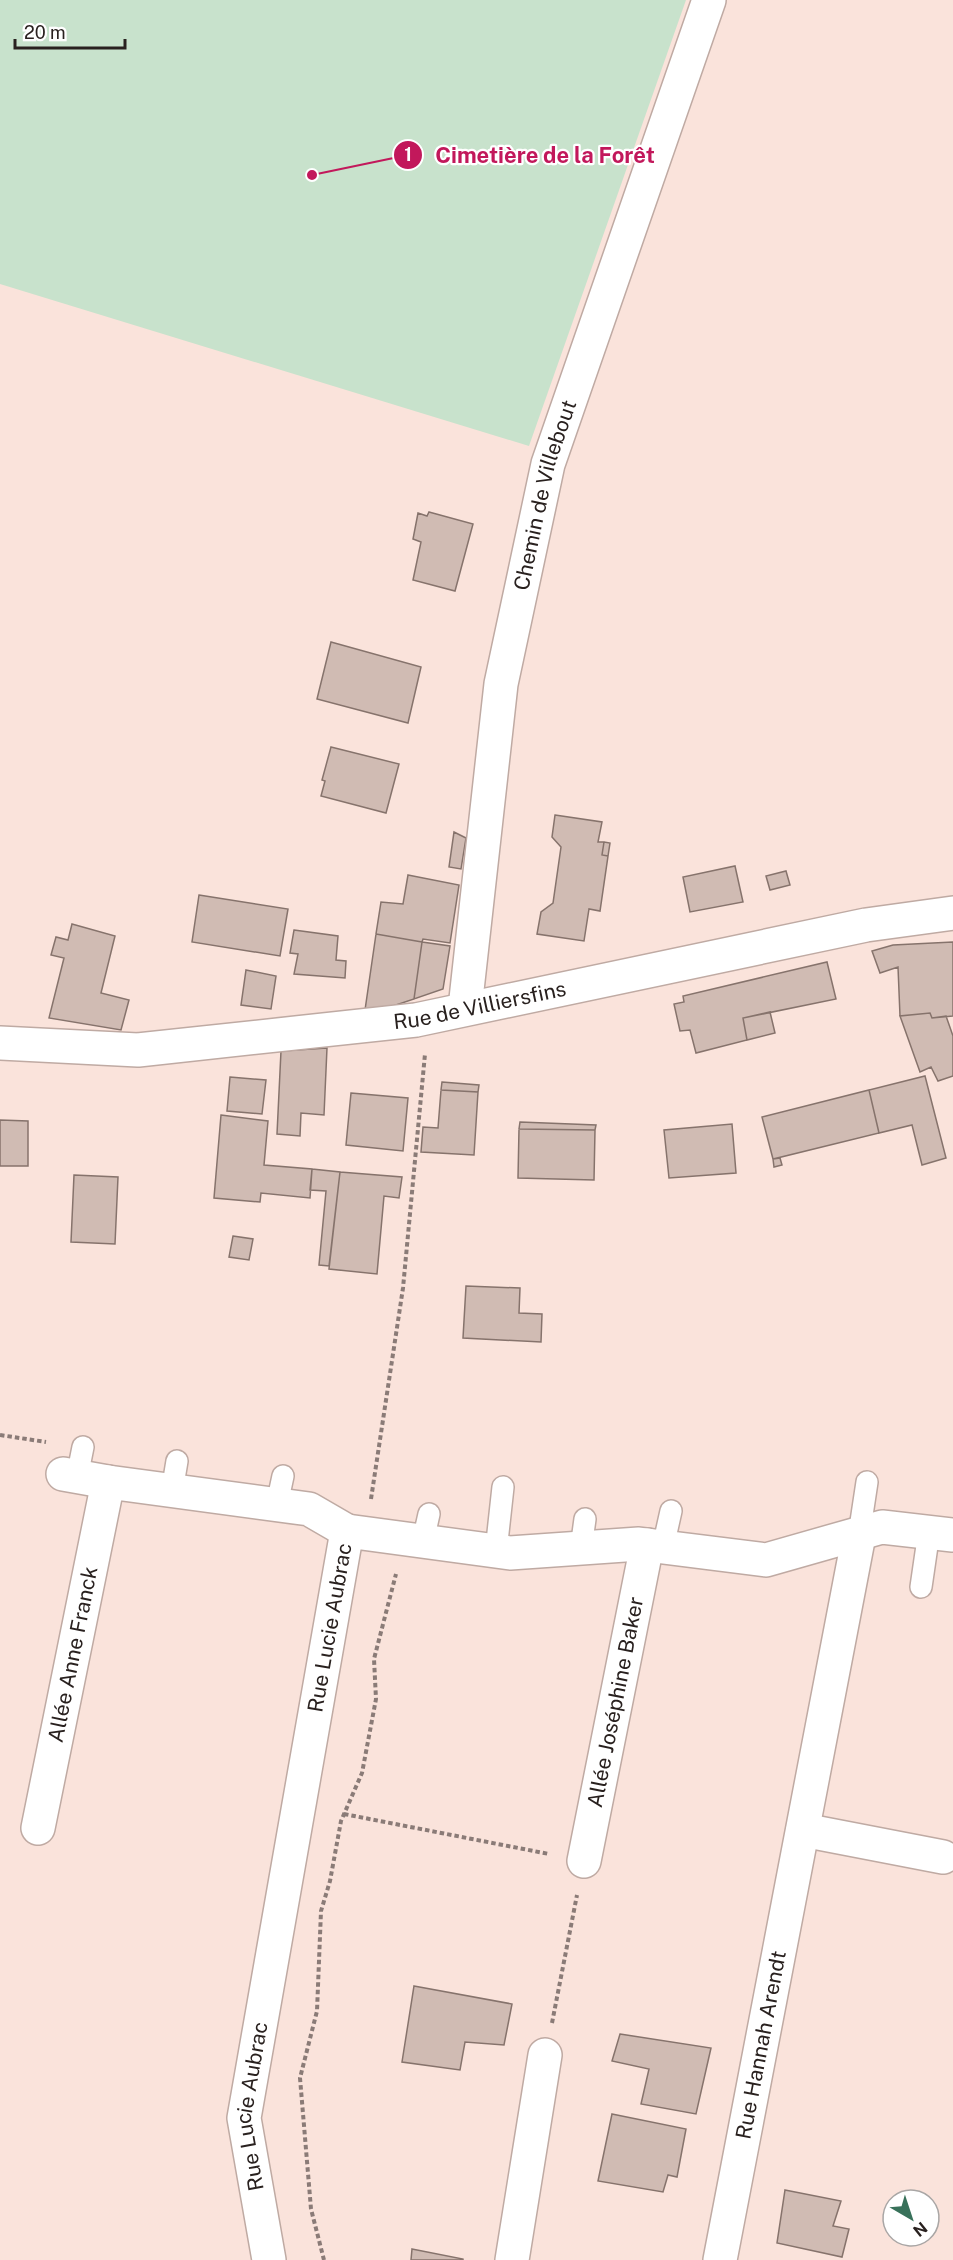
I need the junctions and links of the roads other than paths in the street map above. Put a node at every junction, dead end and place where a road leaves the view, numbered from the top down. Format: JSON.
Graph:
{"nodes":[{"id":1,"x":709,"y":0,"type":"edge"},
{"id":2,"x":953,"y":913,"type":"edge"},
{"id":3,"x":465,"y":1008,"type":"junction"},
{"id":4,"x":0,"y":1043,"type":"edge"},
{"id":5,"x":867,"y":1482,"type":"dead end"},
{"id":6,"x":503,"y":1487,"type":"dead end"},
{"id":7,"x":671,"y":1511,"type":"dead end"},
{"id":8,"x":347,"y":1531,"type":"junction"},
{"id":9,"x":941,"y":1534,"type":"edge"},
{"id":10,"x":859,"y":1535,"type":"junction"},
{"id":11,"x":655,"y":1546,"type":"junction"},
{"id":12,"x":496,"y":1551,"type":"junction"},
{"id":13,"x":921,"y":1587,"type":"dead end"},
{"id":14,"x":38,"y":1828,"type":"dead end"},
{"id":15,"x":803,"y":1830,"type":"junction"},
{"id":16,"x":943,"y":1857,"type":"dead end"},
{"id":17,"x":584,"y":1861,"type":"road end"},
{"id":18,"x":545,"y":2055,"type":"road end"},
{"id":19,"x":269,"y":2260,"type":"edge"},
{"id":20,"x":512,"y":2260,"type":"edge"},
{"id":21,"x":720,"y":2260,"type":"edge"}],
"edges":[{"from":1,"to":3,"type":"street","name":"Chemin de Villebout"},
{"from":2,"to":3,"type":"street","name":"Rue de Villiersfins"},
{"from":3,"to":4,"type":"street","name":"Rue de Villiersfins"},
{"from":5,"to":10,"type":"lane"},
{"from":6,"to":12,"type":"lane"},
{"from":7,"to":11,"type":"lane"},
{"from":8,"to":12,"type":"street","name":"Rue Lucie Aubrac"},
{"from":8,"to":14,"type":"street","name":"Allée Anne Franck"},
{"from":8,"to":19,"type":"street","name":"Rue Lucie Aubrac"},
{"from":9,"to":10,"type":"street","name":"Rue Lucie Aubrac"},
{"from":9,"to":13,"type":"lane"},
{"from":10,"to":11,"type":"street","name":"Rue Lucie Aubrac"},
{"from":10,"to":15,"type":"street","name":"Rue Hannah Arendt"},
{"from":11,"to":12,"type":"street","name":"Rue Lucie Aubrac"},
{"from":11,"to":17,"type":"street","name":"Allée Joséphine Baker"},
{"from":15,"to":16,"type":"street"},
{"from":15,"to":21,"type":"street","name":"Rue Hannah Arendt"},
{"from":18,"to":20,"type":"street"}]}
